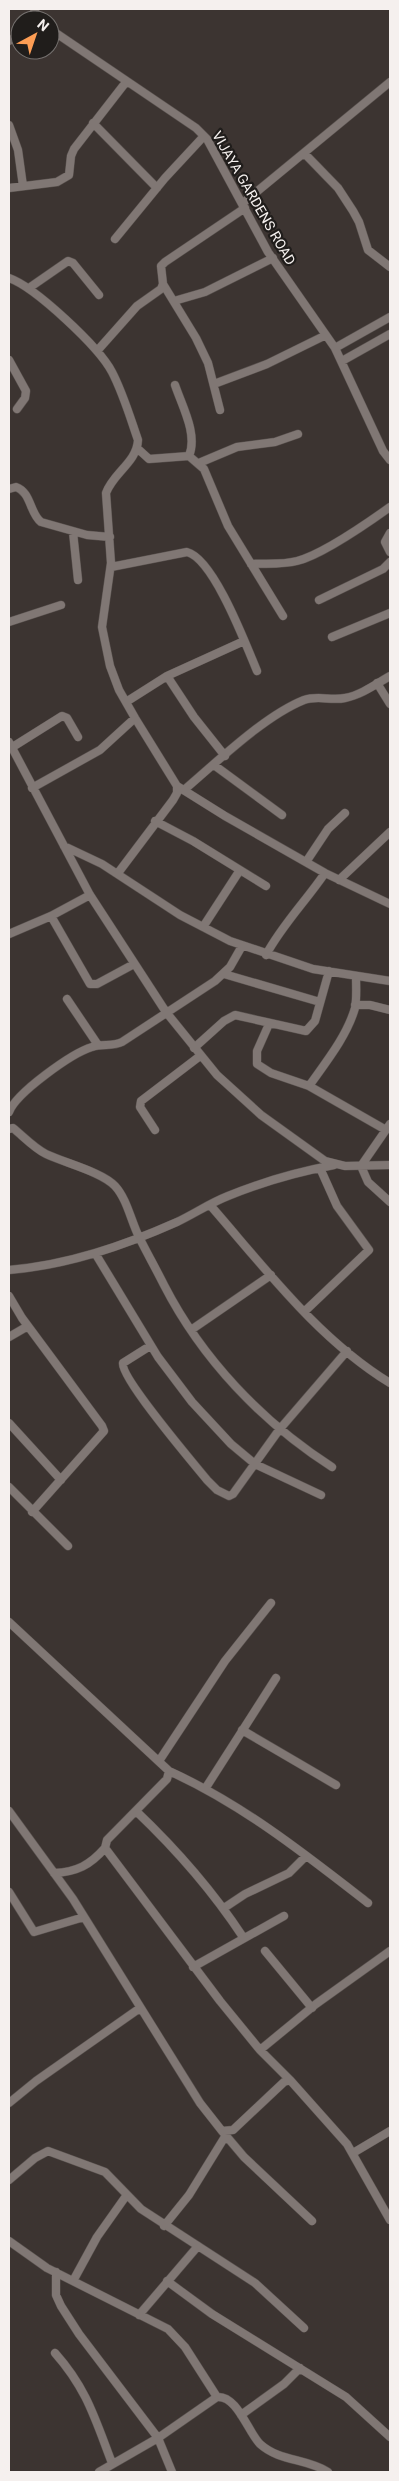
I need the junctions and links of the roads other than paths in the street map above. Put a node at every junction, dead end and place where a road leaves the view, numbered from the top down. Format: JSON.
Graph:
{"nodes":[{"id":1,"x":60,"y":36,"type":"edge"},
{"id":2,"x":126,"y":82,"type":"junction"},
{"id":3,"x":390,"y":83,"type":"edge"},
{"id":4,"x":93,"y":123,"type":"junction"},
{"id":5,"x":9,"y":125,"type":"edge"},
{"id":6,"x":204,"y":136,"type":"junction"},
{"id":7,"x":304,"y":153,"type":"junction"},
{"id":8,"x":23,"y":186,"type":"junction"},
{"id":9,"x":9,"y":188,"type":"edge"},
{"id":10,"x":158,"y":188,"type":"junction"},
{"id":11,"x":244,"y":206,"type":"junction"},
{"id":12,"x":115,"y":239,"type":"dead end"},
{"id":13,"x":273,"y":258,"type":"junction"},
{"id":14,"x":390,"y":267,"type":"edge"},
{"id":15,"x":9,"y":278,"type":"edge"},
{"id":16,"x":163,"y":284,"type":"junction"},
{"id":17,"x":29,"y":288,"type":"junction"},
{"id":18,"x":99,"y":296,"type":"dead end"},
{"id":19,"x":174,"y":301,"type":"junction"},
{"id":20,"x":390,"y":317,"type":"edge"},
{"id":21,"x":326,"y":334,"type":"junction"},
{"id":22,"x":390,"y":334,"type":"edge"},
{"id":23,"x":335,"y":348,"type":"junction"},
{"id":24,"x":97,"y":351,"type":"junction"},
{"id":25,"x":9,"y":360,"type":"edge"},
{"id":26,"x":342,"y":361,"type":"junction"},
{"id":27,"x":214,"y":384,"type":"junction"},
{"id":28,"x":174,"y":385,"type":"dead end"},
{"id":29,"x":17,"y":409,"type":"dead end"},
{"id":30,"x":220,"y":410,"type":"dead end"},
{"id":31,"x":298,"y":434,"type":"dead end"},
{"id":32,"x":137,"y":448,"type":"junction"},
{"id":33,"x":189,"y":456,"type":"junction"},
{"id":34,"x":390,"y":460,"type":"edge"},
{"id":35,"x":199,"y":463,"type":"junction"},
{"id":36,"x":9,"y":489,"type":"edge"},
{"id":37,"x":390,"y":507,"type":"edge"},
{"id":38,"x":73,"y":532,"type":"junction"},
{"id":39,"x":390,"y":533,"type":"edge"},
{"id":40,"x":110,"y":537,"type":"junction"},
{"id":41,"x":390,"y":552,"type":"edge"},
{"id":42,"x":390,"y":562,"type":"edge"},
{"id":43,"x":251,"y":564,"type":"junction"},
{"id":44,"x":110,"y":567,"type":"junction"},
{"id":45,"x":78,"y":580,"type":"dead end"},
{"id":46,"x":319,"y":600,"type":"dead end"},
{"id":47,"x":61,"y":605,"type":"dead end"},
{"id":48,"x":390,"y":613,"type":"edge"},
{"id":49,"x":283,"y":616,"type":"dead end"},
{"id":50,"x":9,"y":622,"type":"edge"},
{"id":51,"x":332,"y":637,"type":"dead end"},
{"id":52,"x":244,"y":641,"type":"junction"},
{"id":53,"x":257,"y":671,"type":"dead end"},
{"id":54,"x":167,"y":676,"type":"junction"},
{"id":55,"x":390,"y":676,"type":"edge"},
{"id":56,"x":377,"y":684,"type":"junction"},
{"id":57,"x":126,"y":702,"type":"junction"},
{"id":58,"x":390,"y":704,"type":"edge"},
{"id":59,"x":135,"y":718,"type":"junction"},
{"id":60,"x":78,"y":737,"type":"dead end"},
{"id":61,"x":11,"y":751,"type":"edge"},
{"id":62,"x":225,"y":756,"type":"junction"},
{"id":63,"x":214,"y":765,"type":"junction"},
{"id":64,"x":32,"y":788,"type":"junction"},
{"id":65,"x":181,"y":788,"type":"junction"},
{"id":66,"x":346,"y":813,"type":"dead end"},
{"id":67,"x":282,"y":815,"type":"dead end"},
{"id":68,"x":155,"y":822,"type":"junction"},
{"id":69,"x":390,"y":832,"type":"edge"},
{"id":70,"x":64,"y":846,"type":"junction"},
{"id":71,"x":306,"y":862,"type":"junction"},
{"id":72,"x":240,"y":870,"type":"junction"},
{"id":73,"x":118,"y":873,"type":"junction"},
{"id":74,"x":325,"y":873,"type":"junction"},
{"id":75,"x":339,"y":880,"type":"junction"},
{"id":76,"x":266,"y":886,"type":"dead end"},
{"id":77,"x":90,"y":895,"type":"junction"},
{"id":78,"x":390,"y":904,"type":"edge"},
{"id":79,"x":51,"y":916,"type":"junction"},
{"id":80,"x":203,"y":927,"type":"junction"},
{"id":81,"x":9,"y":934,"type":"edge"},
{"id":82,"x":242,"y":946,"type":"junction"},
{"id":83,"x":266,"y":955,"type":"junction"},
{"id":84,"x":134,"y":964,"type":"junction"},
{"id":85,"x":329,"y":971,"type":"junction"},
{"id":86,"x":224,"y":974,"type":"junction"},
{"id":87,"x":356,"y":976,"type":"junction"},
{"id":88,"x":390,"y":981,"type":"edge"},
{"id":89,"x":67,"y":999,"type":"dead end"},
{"id":90,"x":320,"y":1002,"type":"junction"},
{"id":91,"x":356,"y":1005,"type":"junction"},
{"id":92,"x":390,"y":1010,"type":"edge"},
{"id":93,"x":166,"y":1012,"type":"junction"},
{"id":94,"x":270,"y":1024,"type":"junction"},
{"id":95,"x":98,"y":1045,"type":"junction"},
{"id":96,"x":194,"y":1048,"type":"junction"},
{"id":97,"x":200,"y":1056,"type":"junction"},
{"id":98,"x":309,"y":1086,"type":"junction"},
{"id":99,"x":9,"y":1113,"type":"edge"},
{"id":100,"x":388,"y":1127,"type":"edge"},
{"id":101,"x":11,"y":1128,"type":"edge"},
{"id":102,"x":155,"y":1130,"type":"dead end"},
{"id":103,"x":390,"y":1164,"type":"edge"},
{"id":104,"x":334,"y":1165,"type":"junction"},
{"id":105,"x":381,"y":1165,"type":"junction"},
{"id":106,"x":361,"y":1166,"type":"junction"},
{"id":107,"x":320,"y":1168,"type":"junction"},
{"id":108,"x":390,"y":1173,"type":"edge"},
{"id":109,"x":390,"y":1202,"type":"edge"},
{"id":110,"x":210,"y":1205,"type":"junction"},
{"id":111,"x":139,"y":1237,"type":"junction"},
{"id":112,"x":95,"y":1253,"type":"junction"},
{"id":113,"x":9,"y":1270,"type":"edge"},
{"id":114,"x":271,"y":1275,"type":"junction"},
{"id":115,"x":9,"y":1296,"type":"edge"},
{"id":116,"x":304,"y":1312,"type":"junction"},
{"id":117,"x":28,"y":1326,"type":"junction"},
{"id":118,"x":191,"y":1330,"type":"junction"},
{"id":119,"x":9,"y":1337,"type":"edge"},
{"id":120,"x":150,"y":1346,"type":"junction"},
{"id":121,"x":347,"y":1351,"type":"junction"},
{"id":122,"x":390,"y":1383,"type":"edge"},
{"id":123,"x":9,"y":1423,"type":"edge"},
{"id":124,"x":279,"y":1430,"type":"junction"},
{"id":125,"x":255,"y":1464,"type":"junction"},
{"id":126,"x":332,"y":1467,"type":"dead end"},
{"id":127,"x":61,"y":1480,"type":"junction"},
{"id":128,"x":9,"y":1487,"type":"edge"},
{"id":129,"x":321,"y":1495,"type":"dead end"},
{"id":130,"x":32,"y":1512,"type":"junction"},
{"id":131,"x":68,"y":1546,"type":"dead end"},
{"id":132,"x":271,"y":1603,"type":"dead end"},
{"id":133,"x":9,"y":1622,"type":"edge"},
{"id":134,"x":276,"y":1678,"type":"dead end"},
{"id":135,"x":242,"y":1730,"type":"junction"},
{"id":136,"x":159,"y":1761,"type":"junction"},
{"id":137,"x":169,"y":1771,"type":"junction"},
{"id":138,"x":336,"y":1785,"type":"dead end"},
{"id":139,"x":204,"y":1789,"type":"junction"},
{"id":140,"x":9,"y":1811,"type":"edge"},
{"id":141,"x":136,"y":1811,"type":"junction"},
{"id":142,"x":105,"y":1848,"type":"junction"},
{"id":143,"x":306,"y":1856,"type":"junction"},
{"id":144,"x":54,"y":1873,"type":"junction"},
{"id":145,"x":9,"y":1892,"type":"edge"},
{"id":146,"x":368,"y":1903,"type":"dead end"},
{"id":147,"x":224,"y":1908,"type":"junction"},
{"id":148,"x":284,"y":1916,"type":"dead end"},
{"id":149,"x":84,"y":1917,"type":"junction"},
{"id":150,"x":243,"y":1937,"type":"junction"},
{"id":151,"x":265,"y":1951,"type":"dead end"},
{"id":152,"x":390,"y":1952,"type":"edge"},
{"id":153,"x":193,"y":1967,"type":"junction"},
{"id":154,"x":140,"y":2008,"type":"junction"},
{"id":155,"x":312,"y":2008,"type":"junction"},
{"id":156,"x":260,"y":2050,"type":"junction"},
{"id":157,"x":290,"y":2080,"type":"junction"},
{"id":158,"x":9,"y":2103,"type":"edge"},
{"id":159,"x":390,"y":2131,"type":"edge"},
{"id":160,"x":224,"y":2133,"type":"junction"},
{"id":161,"x":353,"y":2154,"type":"junction"},
{"id":162,"x":9,"y":2180,"type":"edge"},
{"id":163,"x":126,"y":2196,"type":"junction"},
{"id":164,"x":390,"y":2220,"type":"edge"},
{"id":165,"x":312,"y":2221,"type":"dead end"},
{"id":166,"x":164,"y":2226,"type":"junction"},
{"id":167,"x":9,"y":2241,"type":"edge"},
{"id":168,"x":198,"y":2246,"type":"junction"},
{"id":169,"x":56,"y":2272,"type":"junction"},
{"id":170,"x":73,"y":2281,"type":"junction"},
{"id":171,"x":166,"y":2281,"type":"junction"},
{"id":172,"x":139,"y":2315,"type":"junction"},
{"id":173,"x":304,"y":2328,"type":"dead end"},
{"id":174,"x":55,"y":2352,"type":"dead end"},
{"id":175,"x":300,"y":2368,"type":"junction"},
{"id":176,"x":217,"y":2397,"type":"junction"},
{"id":177,"x":241,"y":2415,"type":"junction"},
{"id":178,"x":390,"y":2437,"type":"edge"},
{"id":179,"x":158,"y":2438,"type":"junction"},
{"id":180,"x":112,"y":2464,"type":"junction"},
{"id":181,"x":99,"y":2472,"type":"edge"},
{"id":182,"x":172,"y":2472,"type":"edge"},
{"id":183,"x":328,"y":2472,"type":"edge"}],
"edges":[{"from":1,"to":2,"type":"street","name":"VIJAYA GARDENS ROAD"},
{"from":2,"to":4,"type":"street"},
{"from":2,"to":6,"type":"street","name":"VIJAYA GARDENS ROAD"},
{"from":3,"to":7,"type":"street"},
{"from":4,"to":8,"type":"street"},
{"from":4,"to":10,"type":"street"},
{"from":5,"to":8,"type":"street"},
{"from":6,"to":10,"type":"street"},
{"from":6,"to":11,"type":"street","name":"VIJAYA GARDENS ROAD"},
{"from":7,"to":11,"type":"street"},
{"from":7,"to":14,"type":"street"},
{"from":8,"to":9,"type":"street"},
{"from":10,"to":12,"type":"street"},
{"from":11,"to":13,"type":"street","name":"VIJAYA GARDENS ROAD"},
{"from":11,"to":16,"type":"street"},
{"from":13,"to":19,"type":"street"},
{"from":13,"to":21,"type":"street","name":"VIJAYA GARDENS ROAD"},
{"from":15,"to":17,"type":"street"},
{"from":16,"to":19,"type":"street"},
{"from":16,"to":24,"type":"street"},
{"from":17,"to":18,"type":"street"},
{"from":17,"to":24,"type":"street"},
{"from":19,"to":27,"type":"street"},
{"from":20,"to":23,"type":"street"},
{"from":21,"to":23,"type":"street","name":"VIJAYA GARDENS ROAD"},
{"from":21,"to":27,"type":"street"},
{"from":22,"to":26,"type":"street"},
{"from":23,"to":26,"type":"street","name":"VIJAYA GARDENS ROAD"},
{"from":24,"to":32,"type":"street"},
{"from":25,"to":29,"type":"street"},
{"from":26,"to":34,"type":"street","name":"VIJAYA GARDENS ROAD"},
{"from":27,"to":30,"type":"street"},
{"from":28,"to":33,"type":"street"},
{"from":31,"to":35,"type":"street"},
{"from":32,"to":33,"type":"street"},
{"from":32,"to":40,"type":"street"},
{"from":33,"to":35,"type":"street"},
{"from":35,"to":43,"type":"street"},
{"from":36,"to":38,"type":"street"},
{"from":37,"to":43,"type":"street"},
{"from":38,"to":40,"type":"street"},
{"from":38,"to":45,"type":"street"},
{"from":39,"to":41,"type":"street"},
{"from":40,"to":44,"type":"street"},
{"from":42,"to":46,"type":"street"},
{"from":43,"to":49,"type":"street"},
{"from":44,"to":52,"type":"street"},
{"from":44,"to":57,"type":"street"},
{"from":47,"to":50,"type":"street"},
{"from":48,"to":51,"type":"street"},
{"from":52,"to":53,"type":"street"},
{"from":52,"to":54,"type":"street"},
{"from":54,"to":57,"type":"street"},
{"from":54,"to":62,"type":"street"},
{"from":55,"to":56,"type":"street"},
{"from":56,"to":58,"type":"street"},
{"from":56,"to":62,"type":"street"},
{"from":57,"to":59,"type":"street"},
{"from":59,"to":64,"type":"street"},
{"from":59,"to":65,"type":"street"},
{"from":60,"to":61,"type":"street"},
{"from":61,"to":64,"type":"street"},
{"from":62,"to":63,"type":"street"},
{"from":63,"to":65,"type":"street"},
{"from":63,"to":67,"type":"street"},
{"from":64,"to":70,"type":"street"},
{"from":65,"to":68,"type":"street"},
{"from":65,"to":71,"type":"street"},
{"from":66,"to":71,"type":"street"},
{"from":68,"to":72,"type":"street"},
{"from":68,"to":73,"type":"street"},
{"from":69,"to":75,"type":"street"},
{"from":70,"to":73,"type":"street"},
{"from":70,"to":77,"type":"street"},
{"from":71,"to":74,"type":"street"},
{"from":72,"to":76,"type":"street"},
{"from":72,"to":80,"type":"street"},
{"from":73,"to":80,"type":"street"},
{"from":74,"to":75,"type":"street"},
{"from":74,"to":83,"type":"street"},
{"from":75,"to":78,"type":"street"},
{"from":77,"to":79,"type":"street"},
{"from":77,"to":84,"type":"street"},
{"from":79,"to":81,"type":"street"},
{"from":79,"to":84,"type":"street"},
{"from":80,"to":82,"type":"street"},
{"from":82,"to":83,"type":"street"},
{"from":82,"to":86,"type":"street"},
{"from":83,"to":85,"type":"street"},
{"from":84,"to":93,"type":"street"},
{"from":85,"to":87,"type":"street"},
{"from":85,"to":90,"type":"street"},
{"from":86,"to":90,"type":"street"},
{"from":86,"to":93,"type":"street"},
{"from":87,"to":88,"type":"street"},
{"from":87,"to":91,"type":"street"},
{"from":89,"to":95,"type":"street"},
{"from":90,"to":94,"type":"street"},
{"from":91,"to":92,"type":"street"},
{"from":91,"to":98,"type":"street"},
{"from":93,"to":95,"type":"street"},
{"from":93,"to":96,"type":"street"},
{"from":94,"to":96,"type":"street"},
{"from":94,"to":98,"type":"street"},
{"from":95,"to":99,"type":"street"},
{"from":96,"to":97,"type":"street"},
{"from":97,"to":102,"type":"street"},
{"from":97,"to":104,"type":"street"},
{"from":98,"to":100,"type":"street"},
{"from":99,"to":101,"type":"street"},
{"from":100,"to":106,"type":"street"},
{"from":101,"to":111,"type":"street"},
{"from":103,"to":105,"type":"street"},
{"from":104,"to":106,"type":"street"},
{"from":104,"to":107,"type":"street"},
{"from":105,"to":106,"type":"street"},
{"from":105,"to":108,"type":"street"},
{"from":106,"to":109,"type":"street"},
{"from":107,"to":110,"type":"street"},
{"from":107,"to":116,"type":"street"},
{"from":110,"to":111,"type":"street"},
{"from":110,"to":114,"type":"street"},
{"from":111,"to":112,"type":"street"},
{"from":111,"to":118,"type":"street"},
{"from":112,"to":113,"type":"street"},
{"from":112,"to":120,"type":"street"},
{"from":114,"to":116,"type":"street"},
{"from":114,"to":118,"type":"street"},
{"from":115,"to":117,"type":"street"},
{"from":116,"to":121,"type":"street"},
{"from":117,"to":119,"type":"street"},
{"from":117,"to":127,"type":"street"},
{"from":118,"to":124,"type":"street"},
{"from":120,"to":125,"type":"street"},
{"from":120,"to":125,"type":"street"},
{"from":121,"to":122,"type":"street"},
{"from":121,"to":124,"type":"street"},
{"from":123,"to":127,"type":"street"},
{"from":124,"to":125,"type":"street"},
{"from":124,"to":126,"type":"street"},
{"from":125,"to":129,"type":"street"},
{"from":127,"to":130,"type":"street"},
{"from":128,"to":130,"type":"street"},
{"from":130,"to":131,"type":"street"},
{"from":132,"to":136,"type":"street"},
{"from":133,"to":136,"type":"street"},
{"from":134,"to":135,"type":"street"},
{"from":135,"to":138,"type":"street"},
{"from":135,"to":139,"type":"street"},
{"from":136,"to":137,"type":"street"},
{"from":137,"to":139,"type":"street"},
{"from":137,"to":141,"type":"street"},
{"from":139,"to":143,"type":"street"},
{"from":140,"to":144,"type":"street"},
{"from":141,"to":142,"type":"street"},
{"from":141,"to":147,"type":"street"},
{"from":142,"to":144,"type":"street"},
{"from":142,"to":153,"type":"street"},
{"from":143,"to":146,"type":"street"},
{"from":143,"to":147,"type":"street"},
{"from":144,"to":149,"type":"street"},
{"from":145,"to":149,"type":"street"},
{"from":147,"to":150,"type":"street"},
{"from":148,"to":150,"type":"street"},
{"from":149,"to":154,"type":"street"},
{"from":150,"to":153,"type":"street"},
{"from":151,"to":155,"type":"street"},
{"from":152,"to":155,"type":"street"},
{"from":153,"to":156,"type":"street"},
{"from":154,"to":158,"type":"street"},
{"from":154,"to":160,"type":"street"},
{"from":155,"to":156,"type":"street"},
{"from":156,"to":157,"type":"street"},
{"from":157,"to":160,"type":"street"},
{"from":157,"to":161,"type":"street"},
{"from":159,"to":161,"type":"street"},
{"from":160,"to":165,"type":"street"},
{"from":160,"to":166,"type":"street"},
{"from":161,"to":164,"type":"street"},
{"from":162,"to":163,"type":"street"},
{"from":163,"to":166,"type":"street"},
{"from":163,"to":170,"type":"street"},
{"from":166,"to":168,"type":"street"},
{"from":167,"to":169,"type":"street"},
{"from":168,"to":171,"type":"street"},
{"from":168,"to":173,"type":"street"},
{"from":169,"to":170,"type":"street"},
{"from":169,"to":179,"type":"street"},
{"from":170,"to":172,"type":"street"},
{"from":171,"to":172,"type":"street"},
{"from":171,"to":175,"type":"street"},
{"from":172,"to":176,"type":"street"},
{"from":174,"to":180,"type":"street"},
{"from":175,"to":177,"type":"street"},
{"from":175,"to":178,"type":"street"},
{"from":176,"to":177,"type":"street"},
{"from":176,"to":179,"type":"street"},
{"from":177,"to":183,"type":"street"},
{"from":179,"to":180,"type":"street"},
{"from":179,"to":182,"type":"street"},
{"from":180,"to":181,"type":"street"}]}
